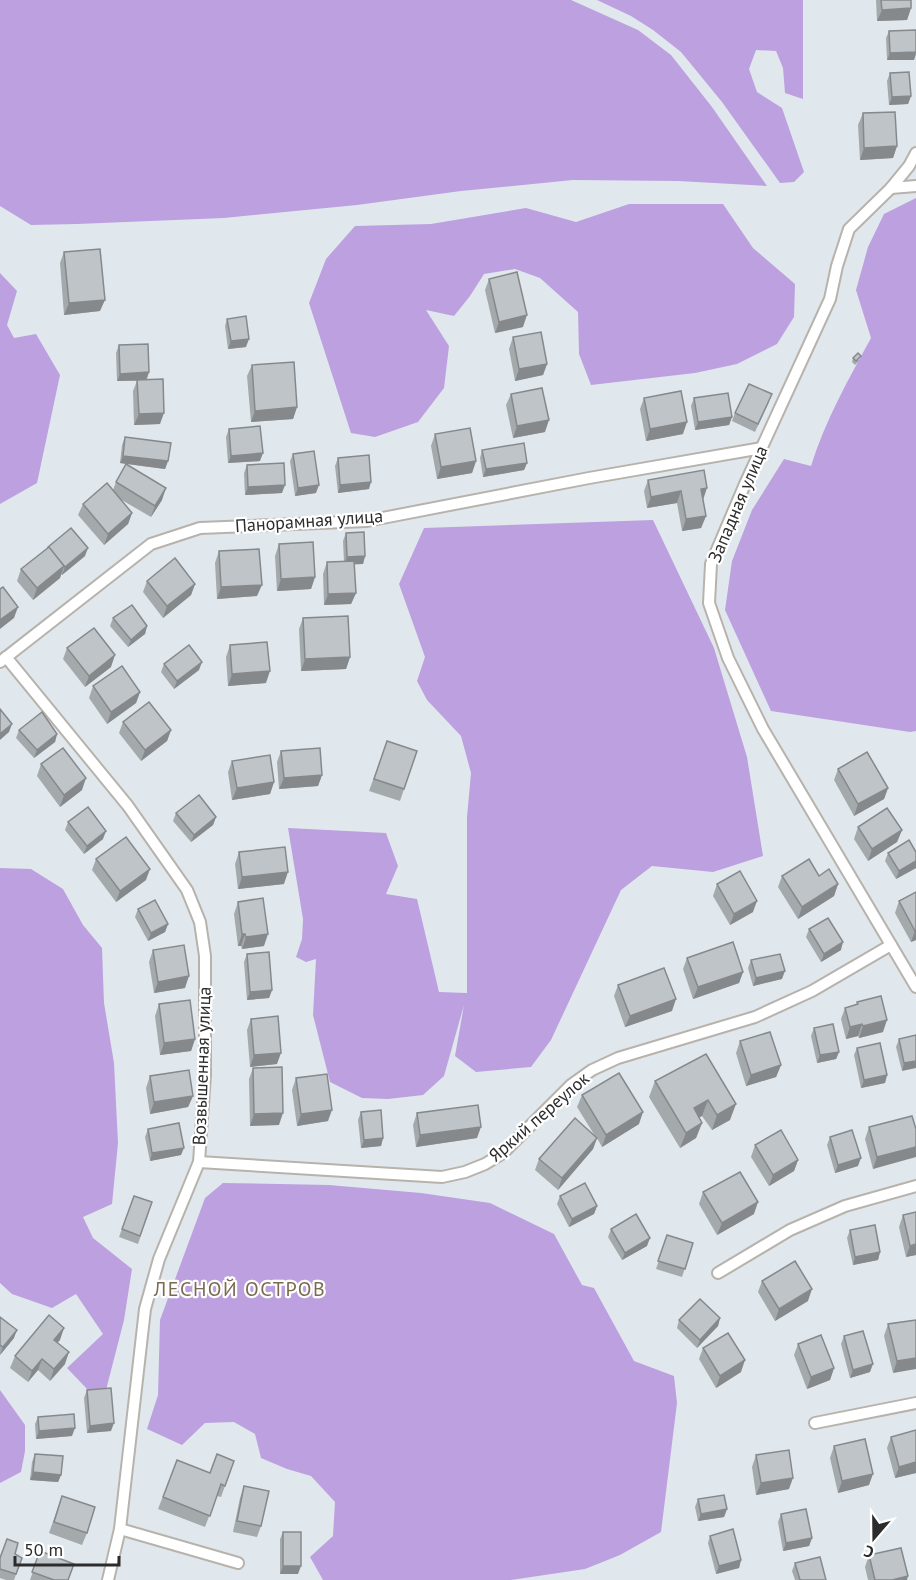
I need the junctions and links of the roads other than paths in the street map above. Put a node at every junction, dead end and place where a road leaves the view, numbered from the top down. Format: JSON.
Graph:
{"nodes":[{"id":1,"x":916,"y":153,"type":"edge"},
{"id":2,"x":916,"y":186,"type":"edge"},
{"id":3,"x":891,"y":188,"type":"junction"},
{"id":4,"x":762,"y":448,"type":"junction"},
{"id":5,"x":3,"y":659,"type":"edge"},
{"id":6,"x":891,"y":945,"type":"junction"},
{"id":7,"x":916,"y":987,"type":"edge"},
{"id":8,"x":199,"y":1162,"type":"junction"},
{"id":9,"x":916,"y":1186,"type":"edge"},
{"id":10,"x":718,"y":1273,"type":"dead end"},
{"id":11,"x":916,"y":1403,"type":"edge"},
{"id":12,"x":815,"y":1423,"type":"dead end"},
{"id":13,"x":120,"y":1529,"type":"junction"},
{"id":14,"x":238,"y":1563,"type":"dead end"},
{"id":15,"x":108,"y":1580,"type":"edge"}],
"edges":[{"from":1,"to":3,"type":"street","name":"Западная улица"},
{"from":2,"to":3,"type":"street"},
{"from":3,"to":4,"type":"street","name":"Западная улица"},
{"from":4,"to":5,"type":"street","name":"Панорамная улица"},
{"from":4,"to":6,"type":"street","name":"Западная улица"},
{"from":5,"to":8,"type":"street","name":"Возвышенная улица"},
{"from":6,"to":7,"type":"street","name":"Западная улица"},
{"from":6,"to":8,"type":"street","name":"Яркий переулок"},
{"from":8,"to":13,"type":"street","name":"Возвышенная улица"},
{"from":9,"to":10,"type":"street"},
{"from":11,"to":12,"type":"street"},
{"from":13,"to":14,"type":"street"},
{"from":13,"to":15,"type":"street","name":"Возвышенная улица"}]}
